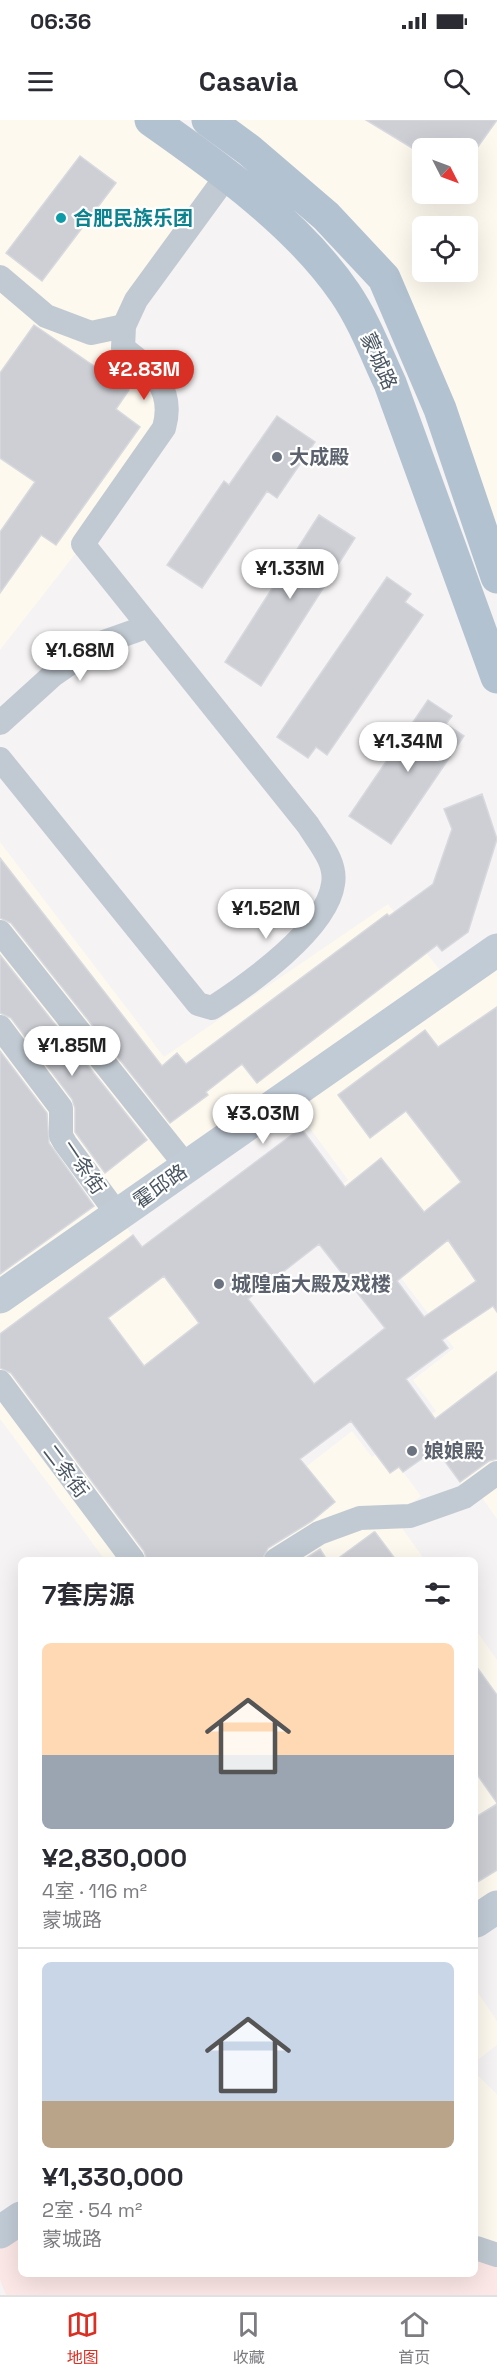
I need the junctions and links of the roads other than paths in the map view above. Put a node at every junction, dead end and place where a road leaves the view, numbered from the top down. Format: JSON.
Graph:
{"nodes":[{"id":1,"x":151,"y":120,"type":"edge"},
{"id":2,"x":208,"y":120,"type":"edge"},
{"id":3,"x":228,"y":174,"type":"junction"},
{"id":4,"x":0,"y":277,"type":"edge"},
{"id":5,"x":124,"y":326,"type":"junction"},
{"id":6,"x":497,"y":578,"type":"edge"},
{"id":7,"x":149,"y":626,"type":"junction"},
{"id":8,"x":497,"y":677,"type":"edge"},
{"id":9,"x":0,"y":723,"type":"edge"},
{"id":10,"x":0,"y":759,"type":"edge"},
{"id":11,"x":0,"y":932,"type":"edge"},
{"id":12,"x":497,"y":950,"type":"edge"},
{"id":13,"x":0,"y":1027,"type":"edge"},
{"id":14,"x":187,"y":1167,"type":"junction"},
{"id":15,"x":118,"y":1215,"type":"junction"},
{"id":16,"x":0,"y":1297,"type":"edge"},
{"id":17,"x":0,"y":1382,"type":"edge"},
{"id":18,"x":497,"y":1473,"type":"edge"},
{"id":19,"x":131,"y":1557,"type":"edge"},
{"id":20,"x":281,"y":1557,"type":"edge"},
{"id":21,"x":497,"y":1907,"type":"edge"},
{"id":22,"x":478,"y":1920,"type":"edge"},
{"id":23,"x":18,"y":2220,"type":"edge"},
{"id":24,"x":0,"y":2232,"type":"edge"},
{"id":25,"x":478,"y":2249,"type":"edge"},
{"id":26,"x":497,"y":2255,"type":"edge"}],
"edges":[{"from":1,"to":3,"type":"main road","name":"蒙城路"},
{"from":2,"to":6,"type":"main road","name":"蒙城路"},
{"from":3,"to":5,"type":"street"},
{"from":3,"to":8,"type":"main road","name":"蒙城路"},
{"from":4,"to":5,"type":"street"},
{"from":5,"to":7,"type":"street"},
{"from":7,"to":9,"type":"street"},
{"from":7,"to":10,"type":"street"},
{"from":11,"to":14,"type":"street"},
{"from":12,"to":14,"type":"street","name":"霍邱路"},
{"from":13,"to":15,"type":"street","name":"一条街"},
{"from":14,"to":15,"type":"street","name":"霍邱路"},
{"from":15,"to":16,"type":"street","name":"霍邱路"},
{"from":17,"to":19,"type":"street","name":"二条街"},
{"from":18,"to":20,"type":"street"},
{"from":21,"to":22,"type":"street"},
{"from":23,"to":24,"type":"street"},
{"from":25,"to":26,"type":"street"}]}
